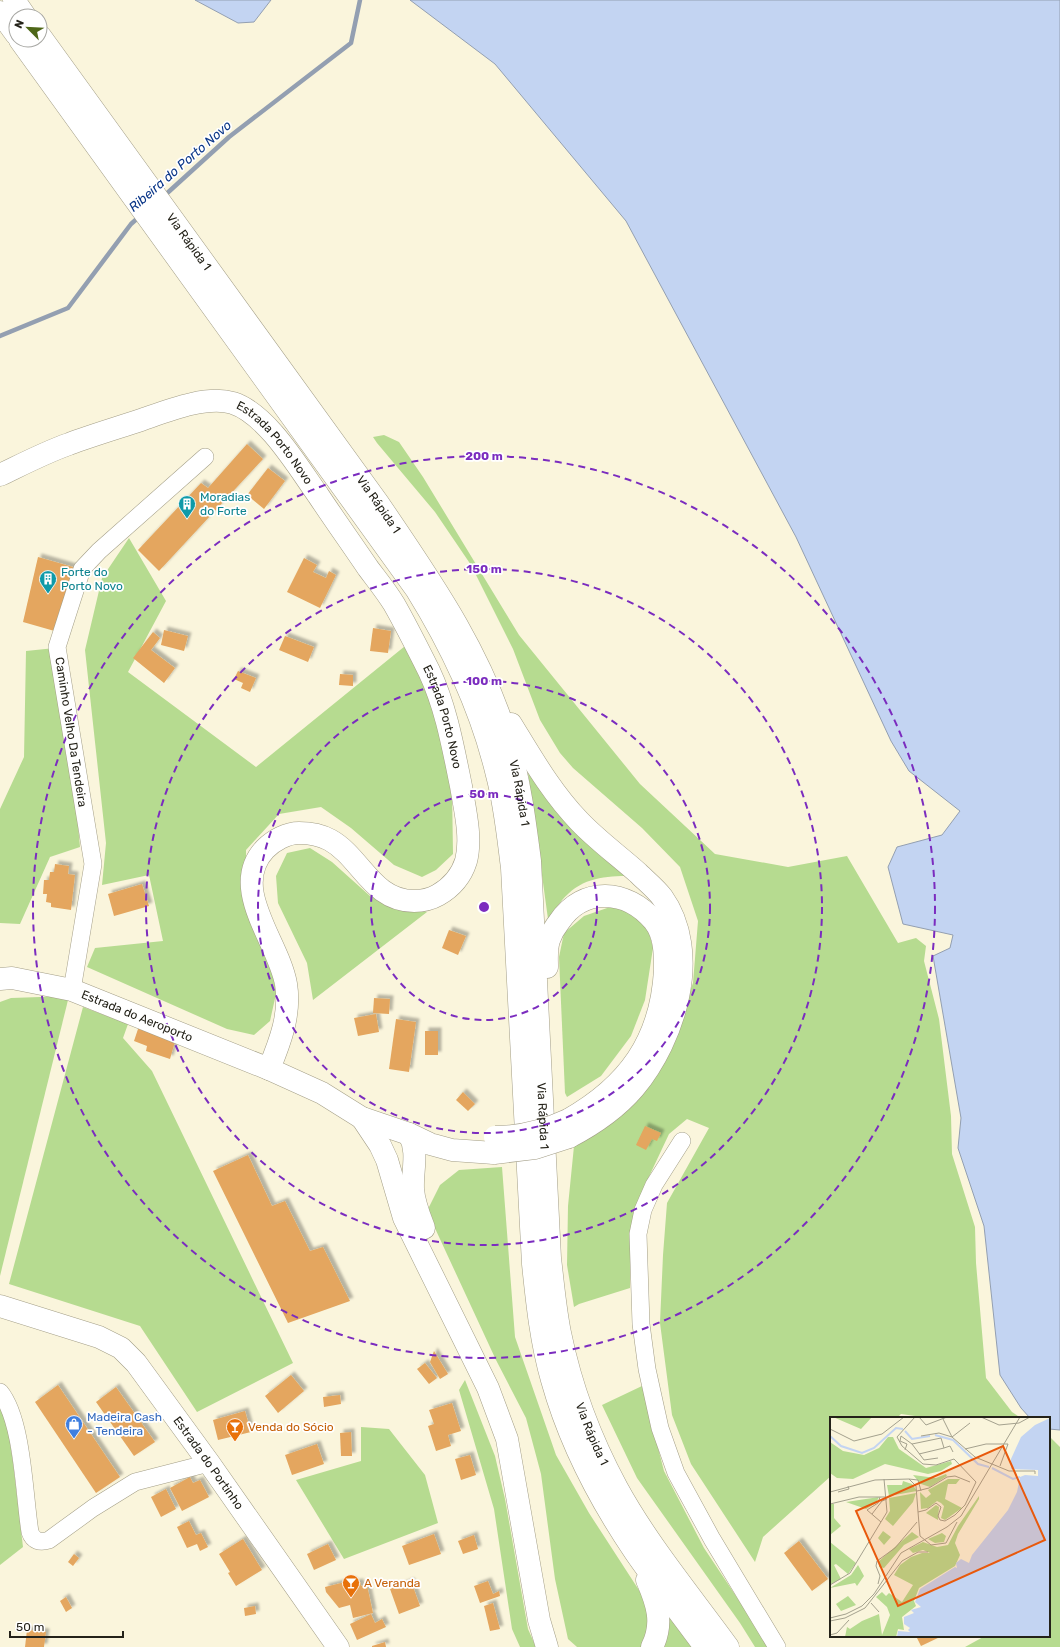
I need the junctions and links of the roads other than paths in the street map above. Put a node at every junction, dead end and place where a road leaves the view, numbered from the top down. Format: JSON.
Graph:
{"nodes":[{"id":1,"x":0,"y":12,"type":"edge"},
{"id":2,"x":8,"y":23,"type":"edge"},
{"id":3,"x":26,"y":48,"type":"edge"},
{"id":4,"x":48,"y":48,"type":"edge"},
{"id":5,"x":266,"y":365,"type":"junction"},
{"id":6,"x":205,"y":457,"type":"dead end"},
{"id":7,"x":0,"y":475,"type":"edge"},
{"id":8,"x":486,"y":683,"type":"junction"},
{"id":9,"x":0,"y":979,"type":"edge"},
{"id":10,"x":72,"y":990,"type":"junction"},
{"id":11,"x":269,"y":1069,"type":"junction"},
{"id":12,"x":322,"y":1093,"type":"junction"},
{"id":13,"x":362,"y":1118,"type":"junction"},
{"id":14,"x":543,"y":1118,"type":"junction"},
{"id":15,"x":568,"y":1128,"type":"junction"},
{"id":16,"x":411,"y":1130,"type":"junction"},
{"id":17,"x":682,"y":1141,"type":"dead end"},
{"id":18,"x":494,"y":1145,"type":"junction"},
{"id":19,"x":452,"y":1150,"type":"junction"},
{"id":20,"x":392,"y":1177,"type":"junction"},
{"id":21,"x":413,"y":1188,"type":"junction"},
{"id":22,"x":0,"y":1306,"type":"edge"},
{"id":23,"x":0,"y":1392,"type":"edge"},
{"id":24,"x":209,"y":1463,"type":"junction"},
{"id":25,"x":635,"y":1552,"type":"junction"},
{"id":26,"x":338,"y":1647,"type":"edge"},
{"id":27,"x":547,"y":1647,"type":"edge"},
{"id":28,"x":563,"y":1647,"type":"edge"},
{"id":29,"x":652,"y":1647,"type":"edge"},
{"id":30,"x":705,"y":1647,"type":"edge"},
{"id":31,"x":728,"y":1647,"type":"edge"},
{"id":32,"x":777,"y":1647,"type":"edge"}],
"edges":[{"from":1,"to":2,"type":"main road"},
{"from":3,"to":5,"type":"main road","name":"Via Rápida 1"},
{"from":4,"to":5,"type":"main road","name":"Via Rápida 1"},
{"from":5,"to":8,"type":"main road","name":"Via Rápida 1"},
{"from":5,"to":25,"type":"main road","name":"Via Rápida 1"},
{"from":6,"to":10,"type":"street","name":"Caminho Velho Da Tendeira"},
{"from":7,"to":11,"type":"main road","name":"Estrada Porto Novo"},
{"from":8,"to":14,"type":"main road","name":"Via Rápida 1"},
{"from":8,"to":15,"type":"main road"},
{"from":9,"to":10,"type":"main road","name":"Estrada do Aeroporto"},
{"from":10,"to":11,"type":"main road","name":"Estrada do Aeroporto"},
{"from":11,"to":12,"type":"main road","name":"Estrada do Aeroporto"},
{"from":12,"to":13,"type":"main road"},
{"from":12,"to":16,"type":"main road"},
{"from":13,"to":16,"type":"main road"},
{"from":13,"to":20,"type":"main road"},
{"from":14,"to":15,"type":"main road"},
{"from":14,"to":31,"type":"main road","name":"Via Rápida 1"},
{"from":15,"to":18,"type":"main road","bridge":true},
{"from":16,"to":18,"type":"main road"},
{"from":16,"to":19,"type":"main road"},
{"from":16,"to":20,"type":"main road"},
{"from":16,"to":21,"type":"main road"},
{"from":17,"to":32,"type":"street"},
{"from":18,"to":19,"type":"main road"},
{"from":19,"to":21,"type":"main road"},
{"from":20,"to":27,"type":"main road"},
{"from":21,"to":28,"type":"main road"},
{"from":22,"to":24,"type":"main road","name":"Estrada do Portinho"},
{"from":23,"to":24,"type":"street"},
{"from":24,"to":26,"type":"main road","name":"Estrada do Portinho"},
{"from":25,"to":29,"type":"main road"},
{"from":25,"to":30,"type":"main road","name":"Via Rápida 1"}]}
